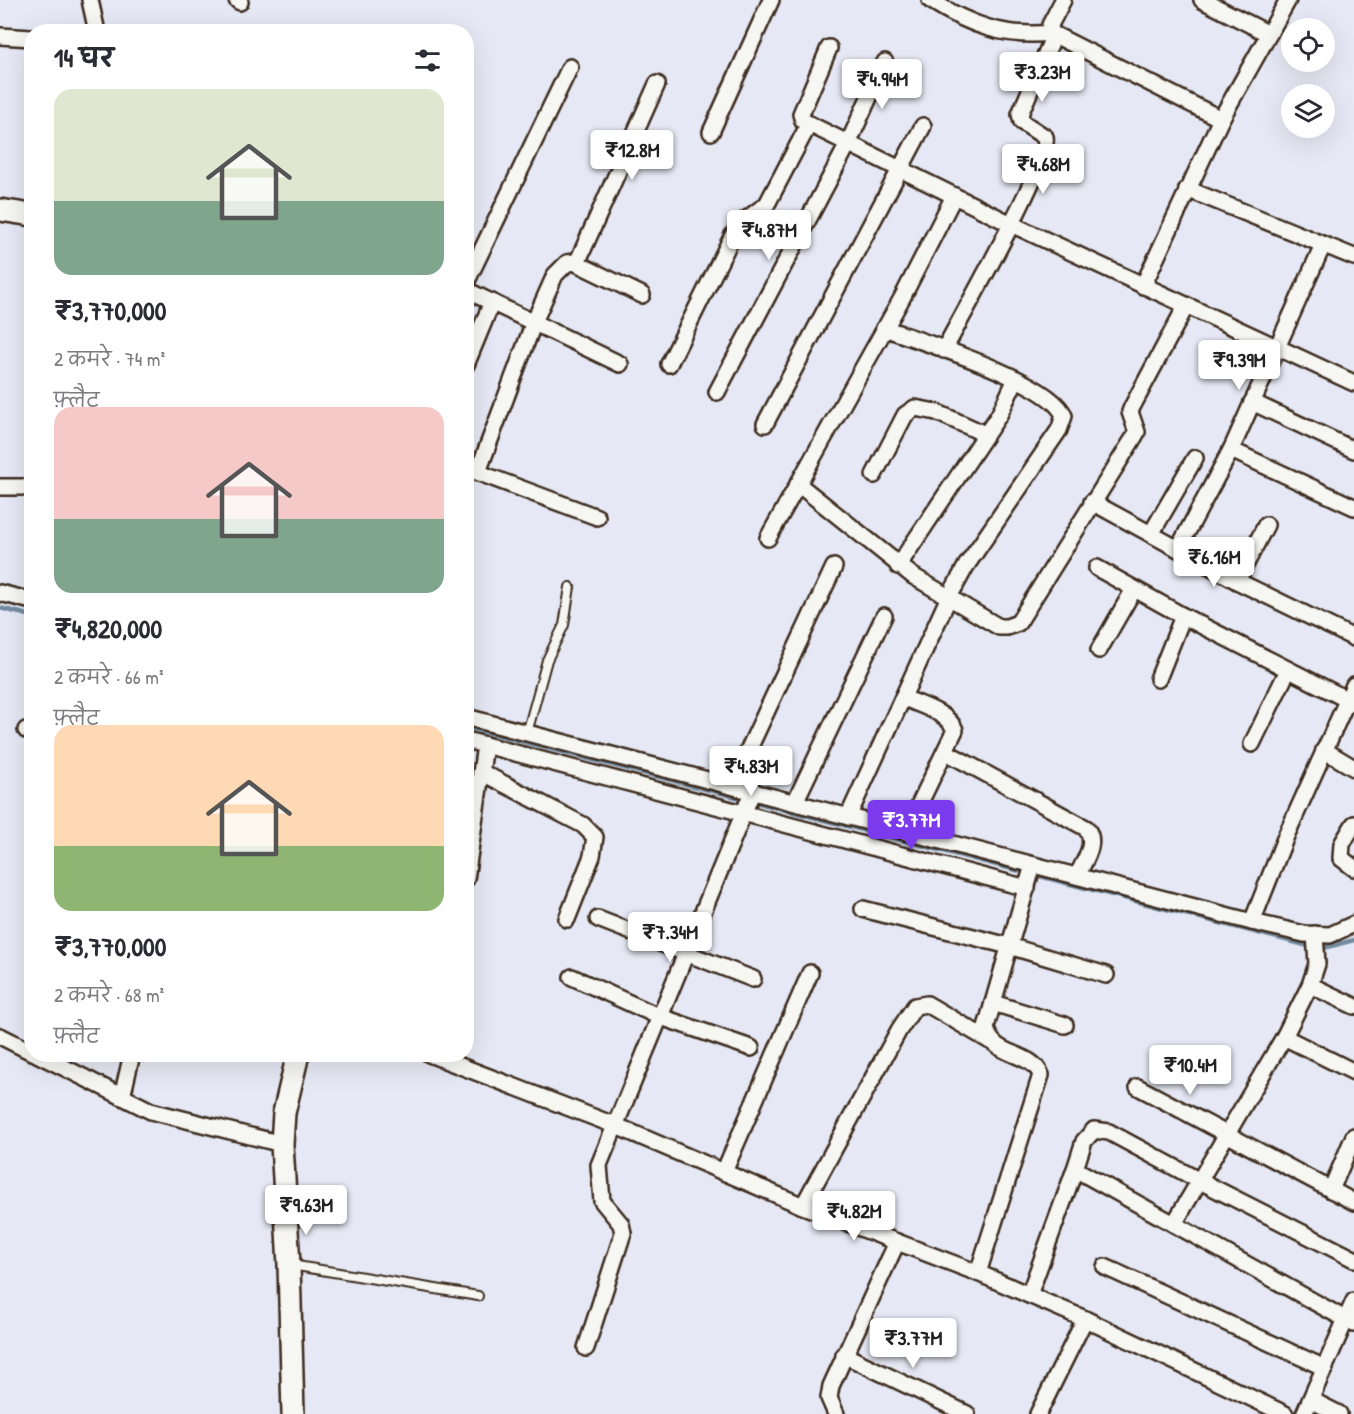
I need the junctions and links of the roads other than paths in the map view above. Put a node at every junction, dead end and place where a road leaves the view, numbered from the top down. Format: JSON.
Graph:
{"nodes":[{"id":1,"x":90,"y":0,"type":"edge"},
{"id":2,"x":771,"y":0,"type":"edge"},
{"id":3,"x":930,"y":0,"type":"edge"},
{"id":4,"x":1063,"y":0,"type":"edge"},
{"id":5,"x":1202,"y":0,"type":"edge"},
{"id":6,"x":1288,"y":0,"type":"edge"},
{"id":7,"x":95,"y":24,"type":"edge"},
{"id":8,"x":1052,"y":34,"type":"junction"},
{"id":9,"x":1269,"y":34,"type":"junction"},
{"id":10,"x":0,"y":36,"type":"edge"},
{"id":11,"x":24,"y":38,"type":"edge"},
{"id":12,"x":829,"y":48,"type":"dead end"},
{"id":13,"x":885,"y":62,"type":"dead end"},
{"id":14,"x":570,"y":67,"type":"dead end"},
{"id":15,"x":657,"y":84,"type":"dead end"},
{"id":16,"x":1221,"y":119,"type":"junction"},
{"id":17,"x":809,"y":124,"type":"junction"},
{"id":18,"x":923,"y":126,"type":"dead end"},
{"id":19,"x":711,"y":132,"type":"dead end"},
{"id":20,"x":848,"y":144,"type":"junction"},
{"id":21,"x":901,"y":170,"type":"junction"},
{"id":22,"x":1187,"y":189,"type":"junction"},
{"id":23,"x":954,"y":196,"type":"junction"},
{"id":24,"x":0,"y":210,"type":"edge"},
{"id":25,"x":24,"y":214,"type":"edge"},
{"id":26,"x":1011,"y":224,"type":"junction"},
{"id":27,"x":1323,"y":245,"type":"junction"},
{"id":28,"x":1354,"y":257,"type":"edge"},
{"id":29,"x":577,"y":263,"type":"junction"},
{"id":30,"x":474,"y":266,"type":"edge"},
{"id":31,"x":1143,"y":285,"type":"junction"},
{"id":32,"x":474,"y":294,"type":"edge"},
{"id":33,"x":642,"y":295,"type":"dead end"},
{"id":34,"x":492,"y":302,"type":"junction"},
{"id":35,"x":1186,"y":306,"type":"junction"},
{"id":36,"x":534,"y":322,"type":"junction"},
{"id":37,"x":884,"y":328,"type":"junction"},
{"id":38,"x":474,"y":346,"type":"edge"},
{"id":39,"x":1275,"y":347,"type":"junction"},
{"id":40,"x":944,"y":350,"type":"junction"},
{"id":41,"x":620,"y":364,"type":"dead end"},
{"id":42,"x":669,"y":364,"type":"dead end"},
{"id":43,"x":1016,"y":379,"type":"junction"},
{"id":44,"x":1354,"y":383,"type":"edge"},
{"id":45,"x":717,"y":392,"type":"dead end"},
{"id":46,"x":1252,"y":402,"type":"junction"},
{"id":47,"x":765,"y":424,"type":"dead end"},
{"id":48,"x":986,"y":434,"type":"junction"},
{"id":49,"x":1231,"y":450,"type":"junction"},
{"id":50,"x":1354,"y":450,"type":"edge"},
{"id":51,"x":1195,"y":458,"type":"dead end"},
{"id":52,"x":474,"y":465,"type":"edge"},
{"id":53,"x":474,"y":471,"type":"edge"},
{"id":54,"x":874,"y":475,"type":"dead end"},
{"id":55,"x":798,"y":484,"type":"junction"},
{"id":56,"x":0,"y":487,"type":"edge"},
{"id":57,"x":24,"y":487,"type":"edge"},
{"id":58,"x":1092,"y":502,"type":"junction"},
{"id":59,"x":1354,"y":507,"type":"edge"},
{"id":60,"x":597,"y":517,"type":"dead end"},
{"id":61,"x":1266,"y":525,"type":"dead end"},
{"id":62,"x":1151,"y":534,"type":"junction"},
{"id":63,"x":768,"y":538,"type":"dead end"},
{"id":64,"x":1178,"y":549,"type":"junction"},
{"id":65,"x":898,"y":566,"type":"junction"},
{"id":66,"x":834,"y":567,"type":"dead end"},
{"id":67,"x":1097,"y":568,"type":"dead end"},
{"id":68,"x":1237,"y":581,"type":"junction"},
{"id":69,"x":570,"y":587,"type":"dead end"},
{"id":70,"x":1134,"y":589,"type":"junction"},
{"id":71,"x":0,"y":593,"type":"edge"},
{"id":72,"x":948,"y":598,"type":"junction"},
{"id":73,"x":24,"y":599,"type":"edge"},
{"id":74,"x":884,"y":616,"type":"dead end"},
{"id":75,"x":1183,"y":616,"type":"junction"},
{"id":76,"x":1354,"y":638,"type":"edge"},
{"id":77,"x":1099,"y":650,"type":"dead end"},
{"id":78,"x":1288,"y":670,"type":"junction"},
{"id":79,"x":1158,"y":679,"type":"dead end"},
{"id":80,"x":1354,"y":685,"type":"edge"},
{"id":81,"x":904,"y":698,"type":"junction"},
{"id":82,"x":1351,"y":701,"type":"edge"},
{"id":83,"x":474,"y":719,"type":"edge"},
{"id":84,"x":526,"y":733,"type":"junction"},
{"id":85,"x":474,"y":742,"type":"edge"},
{"id":86,"x":1252,"y":744,"type":"dead end"},
{"id":87,"x":485,"y":745,"type":"junction"},
{"id":88,"x":1324,"y":750,"type":"junction"},
{"id":89,"x":946,"y":752,"type":"junction"},
{"id":90,"x":1354,"y":768,"type":"edge"},
{"id":91,"x":481,"y":772,"type":"junction"},
{"id":92,"x":732,"y":785,"type":"junction"},
{"id":93,"x":748,"y":801,"type":"junction"},
{"id":94,"x":795,"y":802,"type":"junction"},
{"id":95,"x":848,"y":817,"type":"junction"},
{"id":96,"x":474,"y":822,"type":"edge"},
{"id":97,"x":1354,"y":824,"type":"edge"},
{"id":98,"x":906,"y":832,"type":"junction"},
{"id":99,"x":1354,"y":868,"type":"edge"},
{"id":100,"x":1077,"y":876,"type":"junction"},
{"id":101,"x":1030,"y":877,"type":"junction"},
{"id":102,"x":863,"y":909,"type":"dead end"},
{"id":103,"x":567,"y":919,"type":"dead end"},
{"id":104,"x":598,"y":919,"type":"dead end"},
{"id":105,"x":1252,"y":922,"type":"junction"},
{"id":106,"x":1354,"y":924,"type":"edge"},
{"id":107,"x":1316,"y":938,"type":"junction"},
{"id":108,"x":1009,"y":946,"type":"junction"},
{"id":109,"x":688,"y":951,"type":"junction"},
{"id":110,"x":810,"y":973,"type":"dead end"},
{"id":111,"x":1106,"y":975,"type":"dead end"},
{"id":112,"x":572,"y":977,"type":"dead end"},
{"id":113,"x":753,"y":979,"type":"dead end"},
{"id":114,"x":1310,"y":985,"type":"junction"},
{"id":115,"x":993,"y":1003,"type":"junction"},
{"id":116,"x":1354,"y":1006,"type":"edge"},
{"id":117,"x":658,"y":1016,"type":"junction"},
{"id":118,"x":1065,"y":1025,"type":"dead end"},
{"id":119,"x":0,"y":1036,"type":"edge"},
{"id":120,"x":1284,"y":1037,"type":"junction"},
{"id":121,"x":990,"y":1041,"type":"junction"},
{"id":122,"x":24,"y":1048,"type":"edge"},
{"id":123,"x":751,"y":1048,"type":"dead end"},
{"id":124,"x":53,"y":1062,"type":"edge"},
{"id":125,"x":130,"y":1062,"type":"edge"},
{"id":126,"x":296,"y":1062,"type":"edge"},
{"id":127,"x":450,"y":1062,"type":"edge"},
{"id":128,"x":1354,"y":1072,"type":"edge"},
{"id":129,"x":1138,"y":1087,"type":"dead end"},
{"id":130,"x":122,"y":1097,"type":"junction"},
{"id":131,"x":614,"y":1125,"type":"junction"},
{"id":132,"x":1225,"y":1135,"type":"junction"},
{"id":133,"x":1354,"y":1136,"type":"edge"},
{"id":134,"x":282,"y":1144,"type":"junction"},
{"id":135,"x":1075,"y":1168,"type":"junction"},
{"id":136,"x":724,"y":1172,"type":"junction"},
{"id":137,"x":1200,"y":1181,"type":"junction"},
{"id":138,"x":1331,"y":1190,"type":"junction"},
{"id":139,"x":1354,"y":1202,"type":"edge"},
{"id":140,"x":803,"y":1206,"type":"junction"},
{"id":141,"x":1174,"y":1224,"type":"junction"},
{"id":142,"x":897,"y":1242,"type":"junction"},
{"id":143,"x":1354,"y":1259,"type":"edge"},
{"id":144,"x":289,"y":1265,"type":"junction"},
{"id":145,"x":1105,"y":1267,"type":"dead end"},
{"id":146,"x":978,"y":1273,"type":"junction"},
{"id":147,"x":1029,"y":1295,"type":"junction"},
{"id":148,"x":478,"y":1296,"type":"dead end"},
{"id":149,"x":1354,"y":1301,"type":"edge"},
{"id":150,"x":1085,"y":1319,"type":"junction"},
{"id":151,"x":1350,"y":1322,"type":"edge"},
{"id":152,"x":586,"y":1348,"type":"dead end"},
{"id":153,"x":844,"y":1354,"type":"junction"},
{"id":154,"x":1325,"y":1368,"type":"junction"},
{"id":155,"x":1308,"y":1407,"type":"edge"},
{"id":156,"x":293,"y":1414,"type":"edge"},
{"id":157,"x":836,"y":1414,"type":"edge"},
{"id":158,"x":967,"y":1414,"type":"edge"},
{"id":159,"x":1038,"y":1414,"type":"edge"},
{"id":160,"x":1285,"y":1414,"type":"edge"},
{"id":161,"x":1339,"y":1414,"type":"edge"}],
"edges":[{"from":1,"to":7,"type":"street"},
{"from":2,"to":19,"type":"street"},
{"from":3,"to":8,"type":"street"},
{"from":4,"to":8,"type":"street"},
{"from":5,"to":9,"type":"street"},
{"from":6,"to":9,"type":"street"},
{"from":8,"to":16,"type":"street"},
{"from":8,"to":26,"type":"street"},
{"from":9,"to":16,"type":"street"},
{"from":10,"to":11,"type":"street"},
{"from":12,"to":17,"type":"street"},
{"from":13,"to":20,"type":"street"},
{"from":14,"to":30,"type":"street"},
{"from":15,"to":29,"type":"street"},
{"from":16,"to":22,"type":"street"},
{"from":17,"to":20,"type":"street"},
{"from":17,"to":42,"type":"street"},
{"from":18,"to":21,"type":"street"},
{"from":20,"to":21,"type":"street"},
{"from":20,"to":45,"type":"street"},
{"from":21,"to":23,"type":"street"},
{"from":21,"to":47,"type":"street"},
{"from":22,"to":27,"type":"street"},
{"from":22,"to":31,"type":"street"},
{"from":23,"to":26,"type":"street"},
{"from":23,"to":37,"type":"street"},
{"from":24,"to":25,"type":"street"},
{"from":26,"to":31,"type":"street"},
{"from":26,"to":40,"type":"street"},
{"from":27,"to":28,"type":"street"},
{"from":27,"to":39,"type":"street"},
{"from":29,"to":33,"type":"street"},
{"from":29,"to":36,"type":"street"},
{"from":31,"to":35,"type":"street"},
{"from":32,"to":34,"type":"street"},
{"from":34,"to":36,"type":"street"},
{"from":34,"to":38,"type":"street"},
{"from":35,"to":39,"type":"street"},
{"from":35,"to":58,"type":"street"},
{"from":36,"to":41,"type":"street"},
{"from":36,"to":52,"type":"street"},
{"from":37,"to":40,"type":"street"},
{"from":37,"to":55,"type":"street"},
{"from":39,"to":44,"type":"street"},
{"from":39,"to":46,"type":"street"},
{"from":40,"to":43,"type":"street"},
{"from":43,"to":48,"type":"street"},
{"from":43,"to":72,"type":"street"},
{"from":46,"to":49,"type":"street"},
{"from":46,"to":50,"type":"street"},
{"from":48,"to":54,"type":"street"},
{"from":48,"to":65,"type":"street"},
{"from":49,"to":59,"type":"street"},
{"from":49,"to":64,"type":"street"},
{"from":51,"to":62,"type":"street"},
{"from":53,"to":60,"type":"street"},
{"from":55,"to":63,"type":"street"},
{"from":55,"to":65,"type":"street"},
{"from":56,"to":57,"type":"street"},
{"from":58,"to":62,"type":"street"},
{"from":58,"to":72,"type":"street"},
{"from":61,"to":68,"type":"street"},
{"from":62,"to":64,"type":"street"},
{"from":64,"to":68,"type":"street"},
{"from":65,"to":72,"type":"street"},
{"from":66,"to":92,"type":"street"},
{"from":67,"to":70,"type":"street"},
{"from":68,"to":76,"type":"street"},
{"from":69,"to":84,"type":"lane"},
{"from":70,"to":75,"type":"street"},
{"from":70,"to":77,"type":"street"},
{"from":71,"to":73,"type":"street"},
{"from":72,"to":81,"type":"street"},
{"from":74,"to":94,"type":"street"},
{"from":75,"to":78,"type":"street"},
{"from":75,"to":79,"type":"street"},
{"from":78,"to":82,"type":"street"},
{"from":78,"to":86,"type":"street"},
{"from":80,"to":82,"type":"street"},
{"from":81,"to":89,"type":"street"},
{"from":81,"to":95,"type":"street"},
{"from":82,"to":88,"type":"street"},
{"from":83,"to":84,"type":"street"},
{"from":84,"to":92,"type":"street"},
{"from":85,"to":87,"type":"street"},
{"from":87,"to":91,"type":"street"},
{"from":87,"to":93,"type":"street"},
{"from":88,"to":90,"type":"street"},
{"from":88,"to":105,"type":"street"},
{"from":89,"to":98,"type":"street"},
{"from":89,"to":100,"type":"street"},
{"from":91,"to":96,"type":"street"},
{"from":91,"to":103,"type":"street"},
{"from":92,"to":93,"type":"street"},
{"from":93,"to":94,"type":"street"},
{"from":93,"to":101,"type":"street"},
{"from":93,"to":109,"type":"street"},
{"from":94,"to":95,"type":"street"},
{"from":95,"to":98,"type":"street"},
{"from":97,"to":99,"type":"street"},
{"from":98,"to":101,"type":"street"},
{"from":100,"to":101,"type":"street"},
{"from":100,"to":105,"type":"street"},
{"from":101,"to":108,"type":"street"},
{"from":102,"to":108,"type":"street"},
{"from":104,"to":109,"type":"street"},
{"from":105,"to":107,"type":"street"},
{"from":106,"to":107,"type":"street"},
{"from":107,"to":114,"type":"street"},
{"from":108,"to":111,"type":"street"},
{"from":108,"to":115,"type":"street"},
{"from":109,"to":113,"type":"street"},
{"from":109,"to":117,"type":"street"},
{"from":110,"to":136,"type":"street"},
{"from":112,"to":117,"type":"street"},
{"from":114,"to":116,"type":"street"},
{"from":114,"to":120,"type":"street"},
{"from":115,"to":118,"type":"street"},
{"from":115,"to":121,"type":"street"},
{"from":117,"to":123,"type":"street"},
{"from":117,"to":131,"type":"street"},
{"from":119,"to":122,"type":"street"},
{"from":120,"to":128,"type":"street"},
{"from":120,"to":132,"type":"street"},
{"from":121,"to":140,"type":"street"},
{"from":121,"to":146,"type":"street"},
{"from":124,"to":130,"type":"street"},
{"from":125,"to":130,"type":"street"},
{"from":126,"to":134,"type":"street"},
{"from":127,"to":131,"type":"street"},
{"from":129,"to":132,"type":"street"},
{"from":130,"to":134,"type":"street"},
{"from":131,"to":136,"type":"street"},
{"from":131,"to":152,"type":"street"},
{"from":132,"to":137,"type":"street"},
{"from":132,"to":138,"type":"street"},
{"from":133,"to":138,"type":"street"},
{"from":134,"to":144,"type":"street"},
{"from":135,"to":137,"type":"street"},
{"from":135,"to":141,"type":"street"},
{"from":135,"to":147,"type":"street"},
{"from":136,"to":140,"type":"street"},
{"from":137,"to":141,"type":"street"},
{"from":137,"to":143,"type":"street"},
{"from":138,"to":139,"type":"street"},
{"from":140,"to":142,"type":"street"},
{"from":141,"to":151,"type":"street"},
{"from":142,"to":146,"type":"street"},
{"from":142,"to":153,"type":"street"},
{"from":144,"to":148,"type":"lane"},
{"from":144,"to":156,"type":"street"},
{"from":145,"to":154,"type":"street"},
{"from":146,"to":147,"type":"street"},
{"from":147,"to":150,"type":"street"},
{"from":149,"to":151,"type":"street"},
{"from":150,"to":159,"type":"street"},
{"from":150,"to":160,"type":"street"},
{"from":151,"to":154,"type":"street"},
{"from":153,"to":157,"type":"street"},
{"from":153,"to":158,"type":"street"},
{"from":154,"to":155,"type":"street"},
{"from":155,"to":161,"type":"street"}]}
